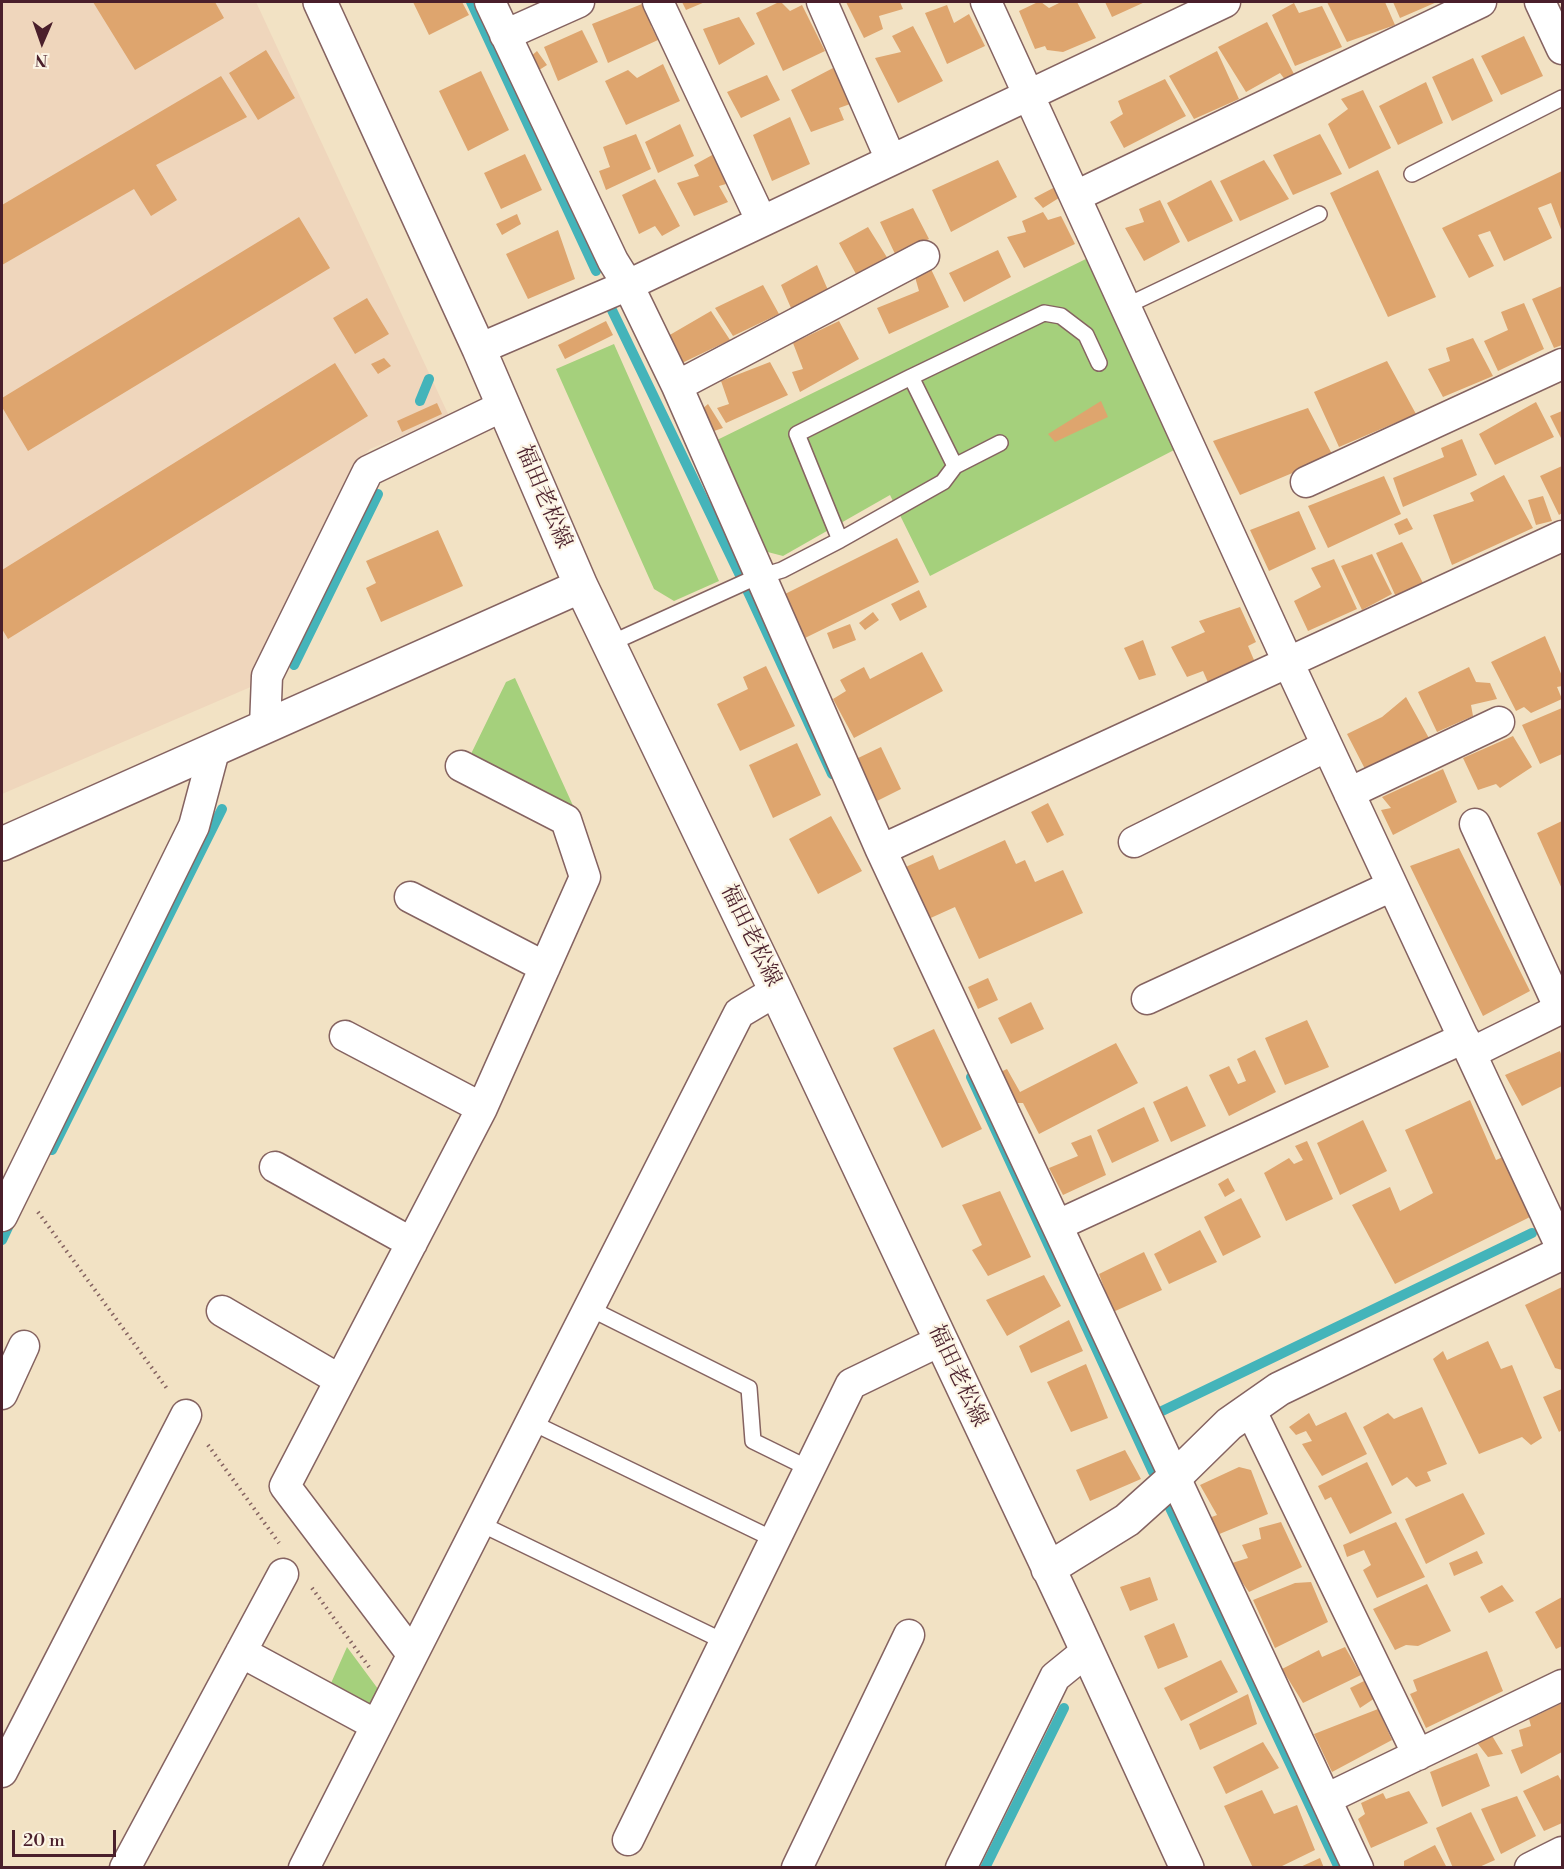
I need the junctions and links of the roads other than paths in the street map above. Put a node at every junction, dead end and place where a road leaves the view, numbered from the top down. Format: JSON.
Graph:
{"nodes":[{"id":1,"x":320,"y":2,"type":"edge"},
{"id":2,"x":490,"y":2,"type":"edge"},
{"id":3,"x":579,"y":2,"type":"edge"},
{"id":4,"x":658,"y":2,"type":"edge"},
{"id":5,"x":822,"y":2,"type":"edge"},
{"id":6,"x":986,"y":2,"type":"edge"},
{"id":7,"x":1225,"y":2,"type":"edge"},
{"id":8,"x":1481,"y":2,"type":"edge"},
{"id":9,"x":1540,"y":2,"type":"edge"},
{"id":10,"x":505,"y":35,"type":"junction"},
{"id":11,"x":1563,"y":49,"type":"edge"},
{"id":12,"x":1029,"y":95,"type":"junction"},
{"id":13,"x":1563,"y":98,"type":"edge"},
{"id":14,"x":891,"y":160,"type":"junction"},
{"id":15,"x":1412,"y":174,"type":"dead end"},
{"id":16,"x":1076,"y":196,"type":"junction"},
{"id":17,"x":1319,"y":214,"type":"dead end"},
{"id":18,"x":761,"y":220,"type":"junction"},
{"id":19,"x":924,"y":256,"type":"dead end"},
{"id":20,"x":628,"y":285,"type":"junction"},
{"id":21,"x":1126,"y":306,"type":"junction"},
{"id":22,"x":479,"y":349,"type":"junction"},
{"id":23,"x":1099,"y":363,"type":"dead end"},
{"id":24,"x":1563,"y":364,"type":"edge"},
{"id":25,"x":911,"y":377,"type":"junction"},
{"id":26,"x":677,"y":386,"type":"junction"},
{"id":27,"x":503,"y":406,"type":"junction"},
{"id":28,"x":1000,"y":443,"type":"dead end"},
{"id":29,"x":955,"y":466,"type":"junction"},
{"id":30,"x":1306,"y":482,"type":"dead end"},
{"id":31,"x":1563,"y":536,"type":"edge"},
{"id":32,"x":840,"y":540,"type":"junction"},
{"id":33,"x":749,"y":581,"type":"junction"},
{"id":34,"x":581,"y":586,"type":"junction"},
{"id":35,"x":609,"y":644,"type":"junction"},
{"id":36,"x":1288,"y":662,"type":"junction"},
{"id":37,"x":1499,"y":722,"type":"dead end"},
{"id":38,"x":265,"y":727,"type":"junction"},
{"id":39,"x":1328,"y":746,"type":"junction"},
{"id":40,"x":214,"y":751,"type":"junction"},
{"id":41,"x":461,"y":766,"type":"dead end"},
{"id":42,"x":1349,"y":793,"type":"junction"},
{"id":43,"x":1475,"y":824,"type":"dead end"},
{"id":44,"x":1134,"y":842,"type":"dead end"},
{"id":45,"x":2,"y":844,"type":"edge"},
{"id":46,"x":881,"y":850,"type":"junction"},
{"id":47,"x":1392,"y":885,"type":"junction"},
{"id":48,"x":410,"y":897,"type":"dead end"},
{"id":49,"x":545,"y":967,"type":"junction"},
{"id":50,"x":776,"y":991,"type":"junction"},
{"id":51,"x":1147,"y":999,"type":"dead end"},
{"id":52,"x":1561,"y":1008,"type":"edge"},
{"id":53,"x":345,"y":1036,"type":"dead end"},
{"id":54,"x":1467,"y":1046,"type":"junction"},
{"id":55,"x":482,"y":1108,"type":"junction"},
{"id":56,"x":275,"y":1167,"type":"dead end"},
{"id":57,"x":2,"y":1216,"type":"edge"},
{"id":58,"x":1058,"y":1226,"type":"junction"},
{"id":59,"x":412,"y":1244,"type":"junction"},
{"id":60,"x":1563,"y":1251,"type":"edge"},
{"id":61,"x":589,"y":1308,"type":"junction"},
{"id":62,"x":222,"y":1311,"type":"dead end"},
{"id":63,"x":940,"y":1341,"type":"junction"},
{"id":64,"x":24,"y":1346,"type":"dead end"},
{"id":65,"x":340,"y":1380,"type":"junction"},
{"id":66,"x":2,"y":1395,"type":"edge"},
{"id":67,"x":1250,"y":1409,"type":"junction"},
{"id":68,"x":186,"y":1415,"type":"dead end"},
{"id":69,"x":531,"y":1422,"type":"junction"},
{"id":70,"x":810,"y":1468,"type":"junction"},
{"id":71,"x":1176,"y":1476,"type":"junction"},
{"id":72,"x":479,"y":1523,"type":"junction"},
{"id":73,"x":775,"y":1540,"type":"junction"},
{"id":74,"x":1048,"y":1569,"type":"junction"},
{"id":75,"x":283,"y":1574,"type":"dead end"},
{"id":76,"x":909,"y":1635,"type":"dead end"},
{"id":77,"x":725,"y":1642,"type":"junction"},
{"id":78,"x":1087,"y":1651,"type":"junction"},
{"id":79,"x":242,"y":1652,"type":"junction"},
{"id":80,"x":412,"y":1654,"type":"junction"},
{"id":81,"x":1563,"y":1685,"type":"edge"},
{"id":82,"x":376,"y":1725,"type":"junction"},
{"id":83,"x":1418,"y":1755,"type":"junction"},
{"id":84,"x":2,"y":1772,"type":"edge"},
{"id":85,"x":1326,"y":1799,"type":"junction"},
{"id":86,"x":628,"y":1840,"type":"dead end"},
{"id":87,"x":1563,"y":1852,"type":"edge"},
{"id":88,"x":125,"y":1868,"type":"edge"},
{"id":89,"x":304,"y":1868,"type":"edge"},
{"id":90,"x":797,"y":1868,"type":"edge"},
{"id":91,"x":961,"y":1868,"type":"edge"},
{"id":92,"x":1188,"y":1868,"type":"edge"},
{"id":93,"x":1358,"y":1868,"type":"edge"},
{"id":94,"x":1530,"y":1868,"type":"edge"}],
"edges":[{"from":1,"to":22,"type":"main road","name":"福田老松線"},
{"from":2,"to":10,"type":"street"},
{"from":3,"to":10,"type":"street"},
{"from":4,"to":18,"type":"street"},
{"from":5,"to":14,"type":"street"},
{"from":6,"to":12,"type":"street"},
{"from":7,"to":12,"type":"street"},
{"from":8,"to":16,"type":"street"},
{"from":9,"to":11,"type":"street"},
{"from":10,"to":20,"type":"street"},
{"from":12,"to":14,"type":"street"},
{"from":12,"to":16,"type":"street"},
{"from":13,"to":15,"type":"lane"},
{"from":14,"to":18,"type":"street"},
{"from":16,"to":21,"type":"street"},
{"from":17,"to":21,"type":"lane"},
{"from":18,"to":20,"type":"street"},
{"from":19,"to":26,"type":"street"},
{"from":20,"to":22,"type":"street"},
{"from":20,"to":26,"type":"street"},
{"from":21,"to":36,"type":"street"},
{"from":22,"to":27,"type":"main road","name":"福田老松線"},
{"from":23,"to":25,"type":"lane"},
{"from":24,"to":30,"type":"street"},
{"from":25,"to":29,"type":"lane"},
{"from":25,"to":32,"type":"lane"},
{"from":26,"to":33,"type":"street"},
{"from":27,"to":34,"type":"main road","name":"福田老松線"},
{"from":27,"to":38,"type":"street"},
{"from":28,"to":29,"type":"lane"},
{"from":29,"to":32,"type":"lane"},
{"from":31,"to":36,"type":"street"},
{"from":32,"to":33,"type":"lane"},
{"from":33,"to":35,"type":"lane"},
{"from":33,"to":46,"type":"street"},
{"from":34,"to":35,"type":"main road","name":"福田老松線"},
{"from":34,"to":38,"type":"main road"},
{"from":35,"to":50,"type":"main road","name":"福田老松線"},
{"from":36,"to":39,"type":"street"},
{"from":36,"to":46,"type":"street"},
{"from":37,"to":42,"type":"street"},
{"from":38,"to":40,"type":"main road"},
{"from":39,"to":42,"type":"street"},
{"from":39,"to":44,"type":"street"},
{"from":40,"to":45,"type":"main road"},
{"from":40,"to":57,"type":"street"},
{"from":41,"to":49,"type":"street"},
{"from":42,"to":47,"type":"street"},
{"from":43,"to":52,"type":"street"},
{"from":46,"to":58,"type":"street"},
{"from":47,"to":51,"type":"street"},
{"from":47,"to":54,"type":"street"},
{"from":48,"to":49,"type":"street"},
{"from":49,"to":55,"type":"street"},
{"from":50,"to":61,"type":"street"},
{"from":50,"to":63,"type":"main road","name":"福田老松線"},
{"from":52,"to":54,"type":"street"},
{"from":53,"to":55,"type":"street"},
{"from":54,"to":58,"type":"street"},
{"from":54,"to":60,"type":"street"},
{"from":55,"to":59,"type":"street"},
{"from":56,"to":59,"type":"street"},
{"from":58,"to":71,"type":"street"},
{"from":59,"to":65,"type":"street"},
{"from":60,"to":67,"type":"main road"},
{"from":61,"to":69,"type":"street"},
{"from":61,"to":70,"type":"lane"},
{"from":62,"to":65,"type":"street"},
{"from":63,"to":70,"type":"street"},
{"from":63,"to":74,"type":"main road","name":"福田老松線"},
{"from":64,"to":66,"type":"street"},
{"from":65,"to":80,"type":"street"},
{"from":67,"to":71,"type":"main road"},
{"from":67,"to":83,"type":"street"},
{"from":68,"to":84,"type":"street"},
{"from":69,"to":72,"type":"street"},
{"from":69,"to":73,"type":"lane"},
{"from":70,"to":73,"type":"street"},
{"from":71,"to":74,"type":"main road"},
{"from":71,"to":85,"type":"street"},
{"from":72,"to":77,"type":"lane"},
{"from":72,"to":80,"type":"street"},
{"from":73,"to":77,"type":"street"},
{"from":74,"to":78,"type":"main road","name":"福田老松線"},
{"from":75,"to":79,"type":"street"},
{"from":76,"to":90,"type":"street"},
{"from":77,"to":86,"type":"street"},
{"from":78,"to":91,"type":"street"},
{"from":78,"to":92,"type":"main road","name":"福田老松線"},
{"from":79,"to":82,"type":"street"},
{"from":79,"to":88,"type":"street"},
{"from":80,"to":82,"type":"street"},
{"from":81,"to":83,"type":"street"},
{"from":82,"to":89,"type":"street"},
{"from":83,"to":85,"type":"street"},
{"from":85,"to":93,"type":"street"},
{"from":87,"to":94,"type":"street"}]}
